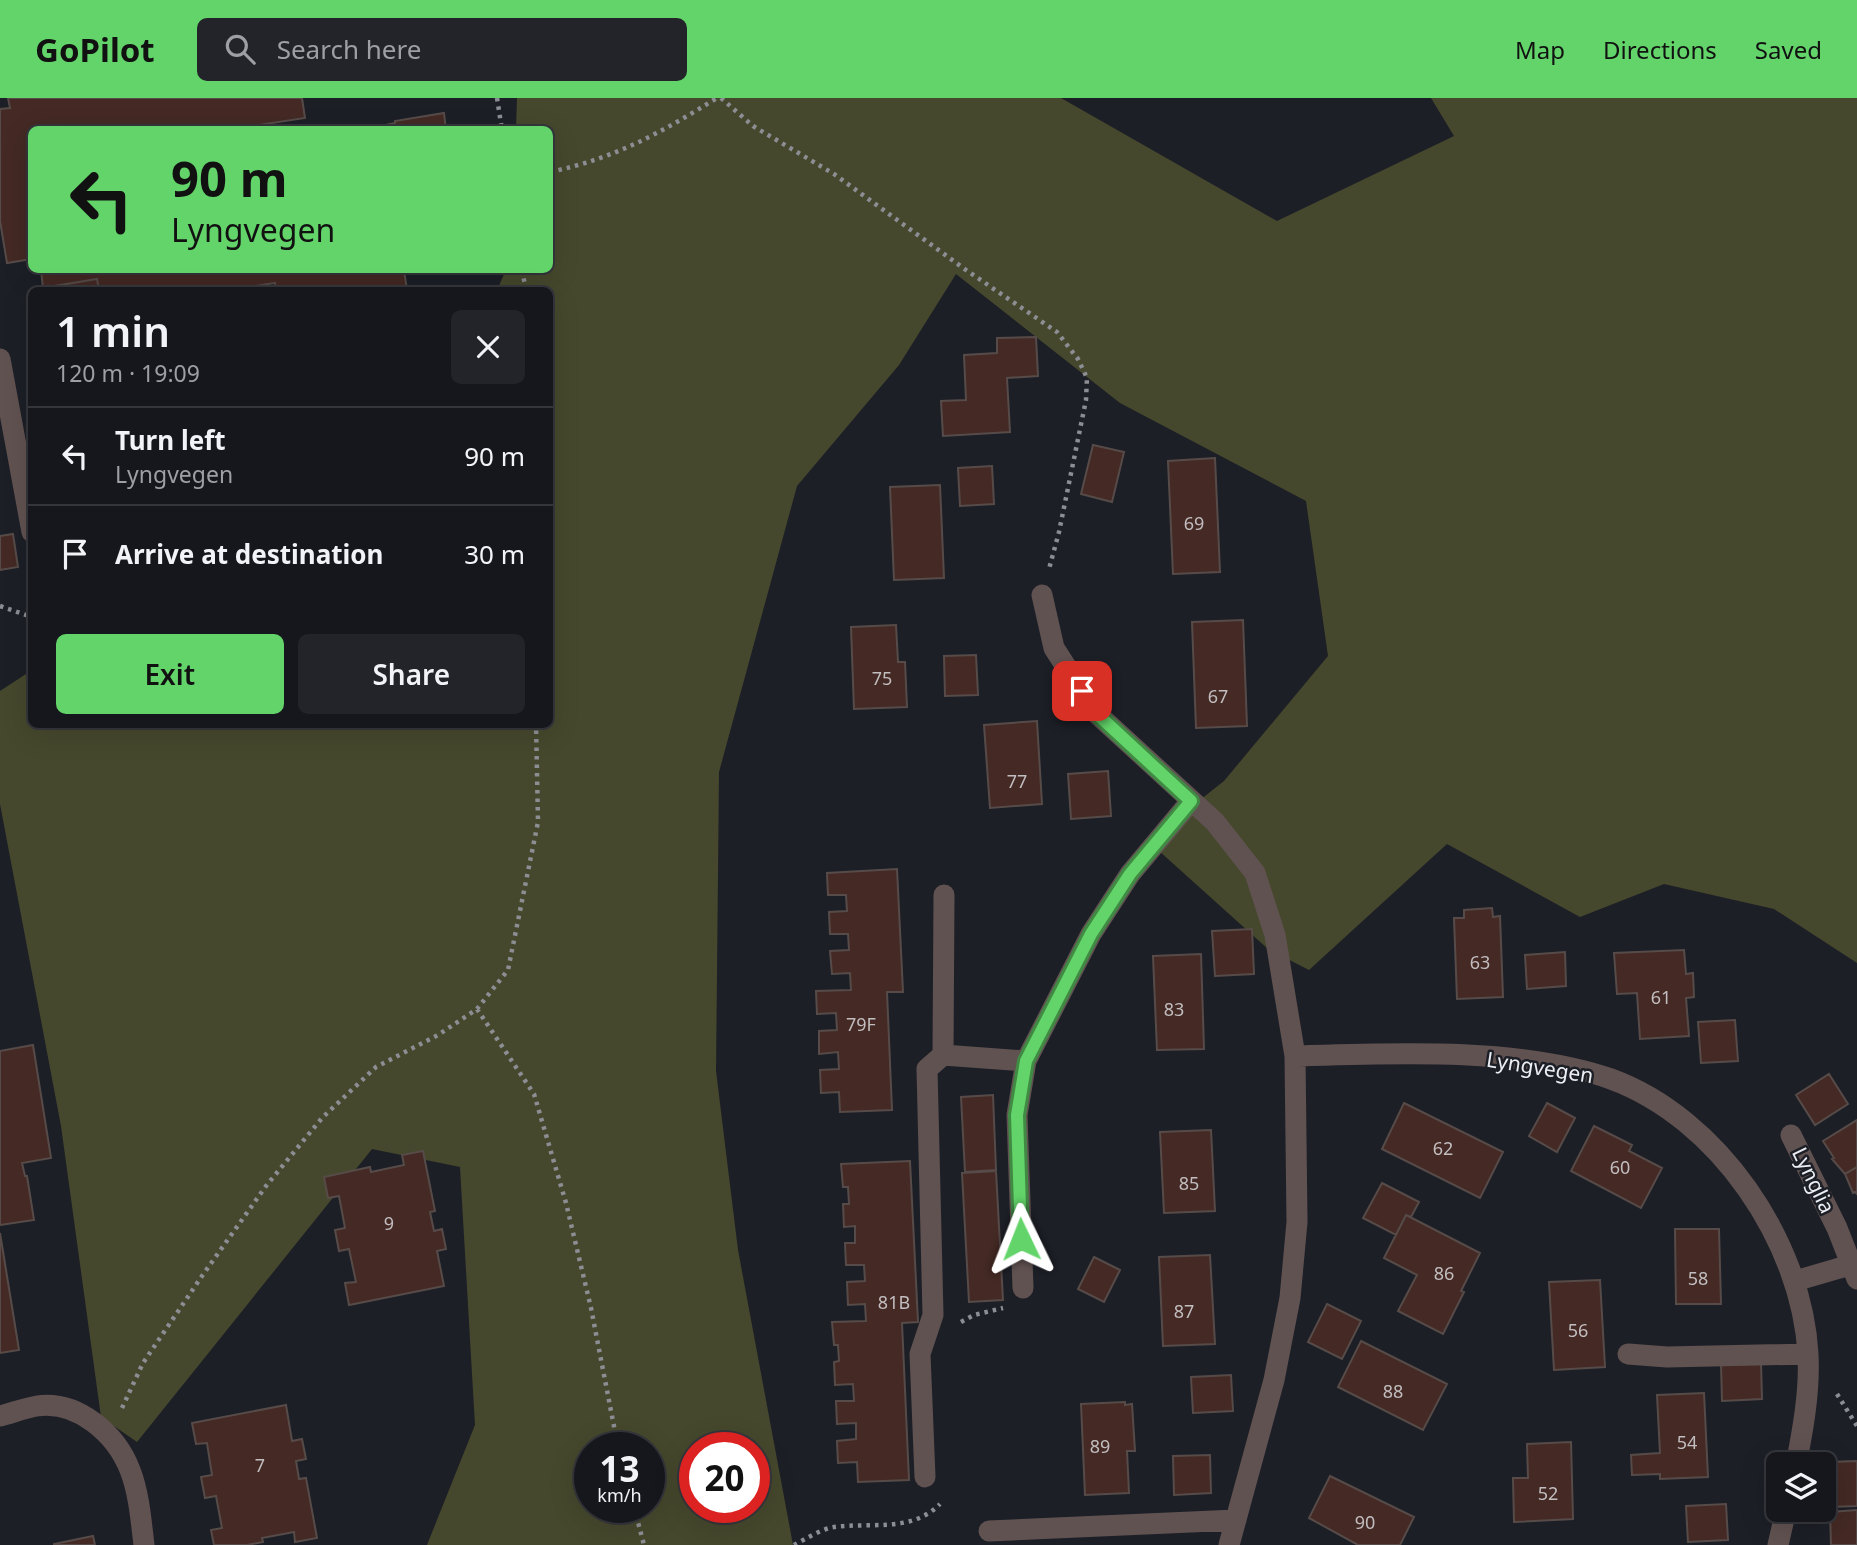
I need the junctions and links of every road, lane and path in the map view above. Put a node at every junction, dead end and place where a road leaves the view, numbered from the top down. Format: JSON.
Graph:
{"nodes":[{"id":1,"x":497,"y":98,"type":"edge"},
{"id":2,"x":719,"y":98,"type":"edge"},
{"id":3,"x":501,"y":126,"type":"edge"},
{"id":4,"x":553,"y":171,"type":"edge"},
{"id":5,"x":0,"y":359,"type":"edge"},
{"id":6,"x":28,"y":510,"type":"edge"},
{"id":7,"x":1042,"y":595,"type":"joint"},
{"id":8,"x":0,"y":606,"type":"edge"},
{"id":9,"x":28,"y":616,"type":"edge"},
{"id":10,"x":536,"y":728,"type":"edge"},
{"id":11,"x":1191,"y":801,"type":"junction"},
{"id":12,"x":944,"y":895,"type":"dead end"},
{"id":13,"x":477,"y":1009,"type":"junction"},
{"id":14,"x":943,"y":1055,"type":"junction"},
{"id":15,"x":1295,"y":1056,"type":"junction"},
{"id":16,"x":1026,"y":1061,"type":"junction"},
{"id":17,"x":1791,"y":1135,"type":"dead end"},
{"id":18,"x":1854,"y":1272,"type":"edge"},
{"id":19,"x":1795,"y":1281,"type":"junction"},
{"id":20,"x":1023,"y":1288,"type":"joint"},
{"id":21,"x":926,"y":1339,"type":"junction"},
{"id":22,"x":1628,"y":1354,"type":"dead end"},
{"id":23,"x":1808,"y":1354,"type":"junction"},
{"id":24,"x":122,"y":1408,"type":"dead end"},
{"id":25,"x":0,"y":1416,"type":"edge"},
{"id":26,"x":615,"y":1432,"type":"edge"},
{"id":27,"x":1798,"y":1452,"type":"edge"},
{"id":28,"x":925,"y":1477,"type":"dead end"},
{"id":29,"x":941,"y":1503,"type":"dead end"},
{"id":30,"x":1236,"y":1520,"type":"junction"},
{"id":31,"x":1783,"y":1522,"type":"edge"},
{"id":32,"x":638,"y":1523,"type":"edge"},
{"id":33,"x":989,"y":1531,"type":"dead end"},
{"id":34,"x":144,"y":1545,"type":"edge"},
{"id":35,"x":644,"y":1545,"type":"edge"},
{"id":36,"x":794,"y":1545,"type":"edge"},
{"id":37,"x":1228,"y":1545,"type":"edge"},
{"id":38,"x":1778,"y":1545,"type":"edge"}],
"edges":[{"from":1,"to":3,"type":"path"},
{"from":2,"to":4,"type":"path"},
{"from":2,"to":7,"type":"path"},
{"from":5,"to":6,"type":"street"},
{"from":7,"to":11,"type":"street"},
{"from":8,"to":9,"type":"path"},
{"from":10,"to":13,"type":"path"},
{"from":11,"to":15,"type":"street"},
{"from":11,"to":16,"type":"street"},
{"from":12,"to":14,"type":"street"},
{"from":13,"to":24,"type":"path"},
{"from":13,"to":26,"type":"path"},
{"from":14,"to":16,"type":"street"},
{"from":14,"to":21,"type":"street"},
{"from":15,"to":19,"type":"street","name":"Lyngvegen"},
{"from":15,"to":30,"type":"street"},
{"from":16,"to":20,"type":"street"},
{"from":17,"to":18,"type":"street","name":"Lynglia"},
{"from":18,"to":19,"type":"street","name":"Lynglia"},
{"from":19,"to":23,"type":"street","name":"Lyngvegen"},
{"from":20,"to":21,"type":"path"},
{"from":21,"to":28,"type":"street"},
{"from":22,"to":23,"type":"street"},
{"from":23,"to":27,"type":"street","name":"Lyngvegen"},
{"from":25,"to":34,"type":"street"},
{"from":29,"to":36,"type":"path"},
{"from":30,"to":33,"type":"street"},
{"from":30,"to":37,"type":"street"},
{"from":31,"to":38,"type":"street"},
{"from":32,"to":35,"type":"path"}]}
